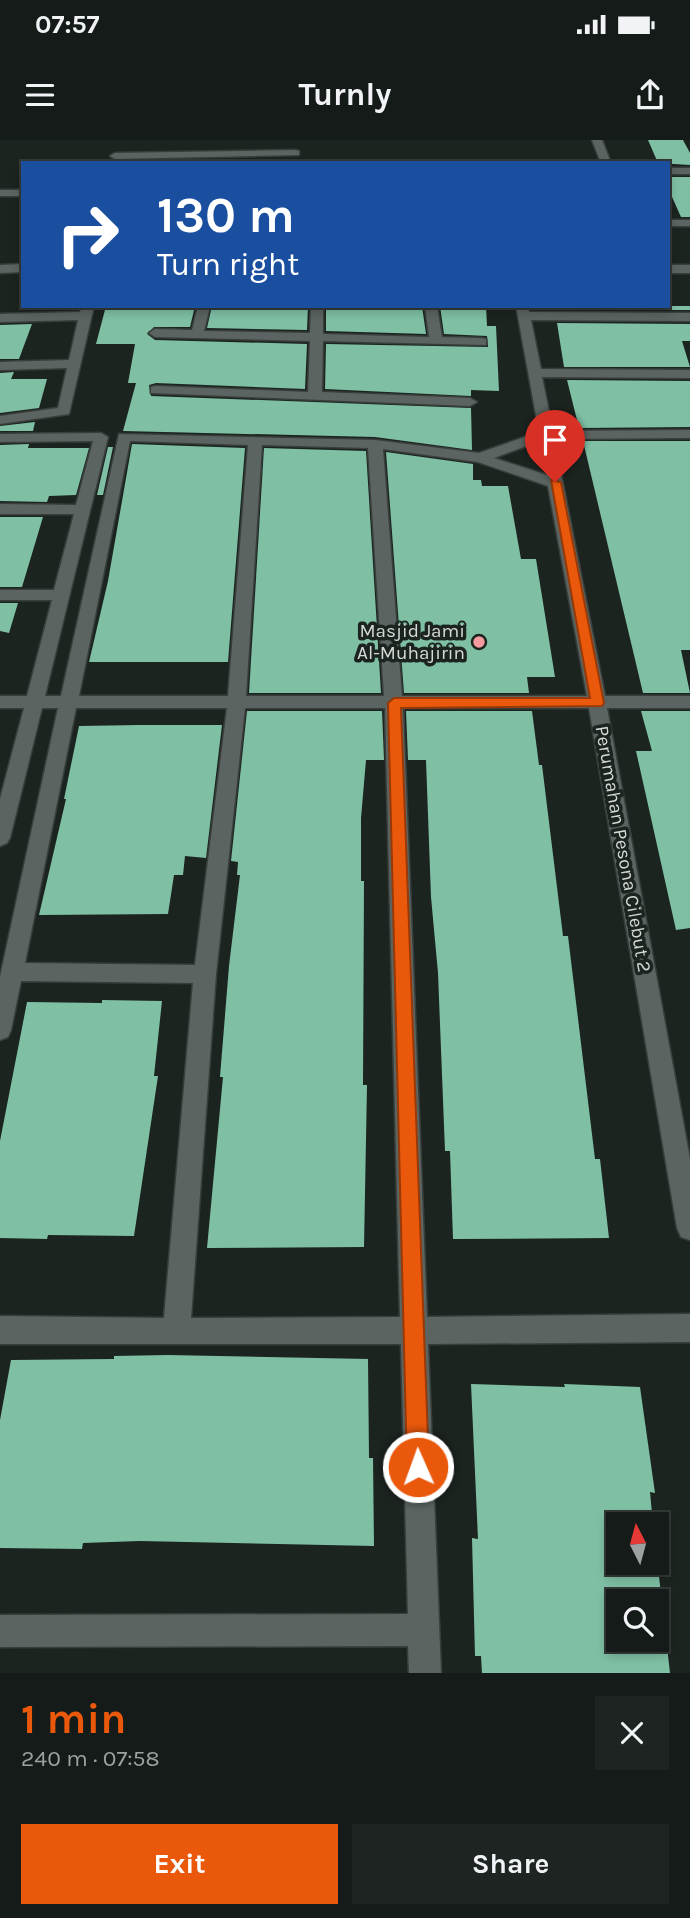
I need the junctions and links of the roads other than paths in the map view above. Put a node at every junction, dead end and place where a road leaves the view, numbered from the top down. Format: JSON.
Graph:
{"nodes":[{"id":1,"x":116,"y":140,"type":"edge"},
{"id":2,"x":298,"y":140,"type":"edge"},
{"id":3,"x":597,"y":140,"type":"edge"},
{"id":4,"x":294,"y":158,"type":"edge"},
{"id":5,"x":114,"y":159,"type":"edge"},
{"id":6,"x":605,"y":161,"type":"edge"},
{"id":7,"x":690,"y":171,"type":"edge"},
{"id":8,"x":670,"y":172,"type":"edge"},
{"id":9,"x":670,"y":179,"type":"edge"},
{"id":10,"x":690,"y":179,"type":"edge"},
{"id":11,"x":0,"y":193,"type":"edge"},
{"id":12,"x":21,"y":193,"type":"edge"},
{"id":13,"x":670,"y":223,"type":"edge"},
{"id":14,"x":690,"y":223,"type":"edge"},
{"id":15,"x":21,"y":268,"type":"edge"},
{"id":16,"x":0,"y":269,"type":"edge"},
{"id":17,"x":670,"y":269,"type":"edge"},
{"id":18,"x":690,"y":269,"type":"edge"},
{"id":19,"x":204,"y":308,"type":"edge"},
{"id":20,"x":317,"y":308,"type":"edge"},
{"id":21,"x":431,"y":308,"type":"edge"},
{"id":22,"x":86,"y":311,"type":"edge"},
{"id":23,"x":523,"y":311,"type":"edge"},
{"id":24,"x":690,"y":317,"type":"edge"},
{"id":25,"x":0,"y":318,"type":"edge"},
{"id":26,"x":155,"y":332,"type":"dead end"},
{"id":27,"x":197,"y":334,"type":"junction"},
{"id":28,"x":318,"y":337,"type":"junction"},
{"id":29,"x":436,"y":341,"type":"junction"},
{"id":30,"x":481,"y":342,"type":"dead end"},
{"id":31,"x":75,"y":364,"type":"junction"},
{"id":32,"x":0,"y":366,"type":"edge"},
{"id":33,"x":535,"y":373,"type":"junction"},
{"id":34,"x":690,"y":374,"type":"edge"},
{"id":35,"x":156,"y":390,"type":"dead end"},
{"id":36,"x":315,"y":396,"type":"junction"},
{"id":37,"x":470,"y":402,"type":"dead end"},
{"id":38,"x":0,"y":420,"type":"edge"},
{"id":39,"x":690,"y":434,"type":"edge"},
{"id":40,"x":545,"y":435,"type":"junction"},
{"id":41,"x":0,"y":438,"type":"edge"},
{"id":42,"x":256,"y":441,"type":"junction"},
{"id":43,"x":375,"y":444,"type":"junction"},
{"id":44,"x":480,"y":458,"type":"junction"},
{"id":45,"x":555,"y":482,"type":"junction"},
{"id":46,"x":0,"y":509,"type":"edge"},
{"id":47,"x":84,"y":510,"type":"junction"},
{"id":48,"x":0,"y":595,"type":"edge"},
{"id":49,"x":62,"y":595,"type":"junction"},
{"id":50,"x":0,"y":702,"type":"edge"},
{"id":51,"x":36,"y":702,"type":"junction"},
{"id":52,"x":71,"y":702,"type":"junction"},
{"id":53,"x":690,"y":702,"type":"edge"},
{"id":54,"x":237,"y":703,"type":"junction"},
{"id":55,"x":394,"y":703,"type":"junction"},
{"id":56,"x":597,"y":703,"type":"junction"},
{"id":57,"x":1,"y":829,"type":"edge"},
{"id":58,"x":14,"y":972,"type":"junction"},
{"id":59,"x":205,"y":974,"type":"junction"},
{"id":60,"x":0,"y":1030,"type":"edge"},
{"id":61,"x":690,"y":1228,"type":"edge"},
{"id":62,"x":690,"y":1328,"type":"edge"},
{"id":63,"x":0,"y":1330,"type":"edge"},
{"id":64,"x":414,"y":1331,"type":"junction"},
{"id":65,"x":176,"y":1332,"type":"junction"},
{"id":66,"x":424,"y":1630,"type":"junction"},
{"id":67,"x":0,"y":1631,"type":"edge"},
{"id":68,"x":425,"y":1673,"type":"edge"}],
"edges":[{"from":1,"to":5,"type":"street"},
{"from":2,"to":4,"type":"street"},
{"from":3,"to":6,"type":"street"},
{"from":4,"to":5,"type":"street"},
{"from":7,"to":8,"type":"street"},
{"from":9,"to":10,"type":"street"},
{"from":11,"to":12,"type":"street"},
{"from":13,"to":14,"type":"street"},
{"from":15,"to":16,"type":"street"},
{"from":17,"to":18,"type":"street"},
{"from":19,"to":27,"type":"street"},
{"from":20,"to":28,"type":"street"},
{"from":21,"to":29,"type":"street"},
{"from":22,"to":25,"type":"street"},
{"from":22,"to":31,"type":"street"},
{"from":23,"to":24,"type":"street"},
{"from":23,"to":33,"type":"street","name":"Perumahan Pesona Cilebut 2"},
{"from":26,"to":27,"type":"street"},
{"from":27,"to":28,"type":"street"},
{"from":28,"to":29,"type":"street"},
{"from":28,"to":36,"type":"street"},
{"from":29,"to":30,"type":"street"},
{"from":31,"to":32,"type":"street"},
{"from":31,"to":38,"type":"street"},
{"from":33,"to":34,"type":"street"},
{"from":33,"to":40,"type":"street","name":"Perumahan Pesona Cilebut 2"},
{"from":35,"to":36,"type":"street"},
{"from":36,"to":37,"type":"street"},
{"from":39,"to":40,"type":"street"},
{"from":40,"to":44,"type":"street"},
{"from":40,"to":45,"type":"street","name":"Perumahan Pesona Cilebut 2"},
{"from":41,"to":47,"type":"street"},
{"from":42,"to":43,"type":"street"},
{"from":42,"to":52,"type":"street"},
{"from":42,"to":54,"type":"street"},
{"from":43,"to":44,"type":"street"},
{"from":43,"to":55,"type":"street"},
{"from":44,"to":45,"type":"street"},
{"from":45,"to":56,"type":"street","name":"Perumahan Pesona Cilebut 2"},
{"from":46,"to":47,"type":"street"},
{"from":47,"to":49,"type":"street"},
{"from":48,"to":49,"type":"street"},
{"from":49,"to":51,"type":"street"},
{"from":50,"to":51,"type":"street"},
{"from":51,"to":52,"type":"street"},
{"from":51,"to":57,"type":"street"},
{"from":52,"to":54,"type":"street"},
{"from":52,"to":58,"type":"street"},
{"from":53,"to":56,"type":"street"},
{"from":54,"to":55,"type":"street"},
{"from":54,"to":59,"type":"street"},
{"from":55,"to":56,"type":"street"},
{"from":55,"to":64,"type":"street"},
{"from":56,"to":61,"type":"street","name":"Perumahan Pesona Cilebut 2"},
{"from":58,"to":59,"type":"street"},
{"from":58,"to":60,"type":"street"},
{"from":59,"to":65,"type":"street"},
{"from":62,"to":64,"type":"street"},
{"from":63,"to":65,"type":"street"},
{"from":64,"to":65,"type":"street"},
{"from":64,"to":66,"type":"street"},
{"from":66,"to":67,"type":"street"},
{"from":66,"to":68,"type":"street"}]}
